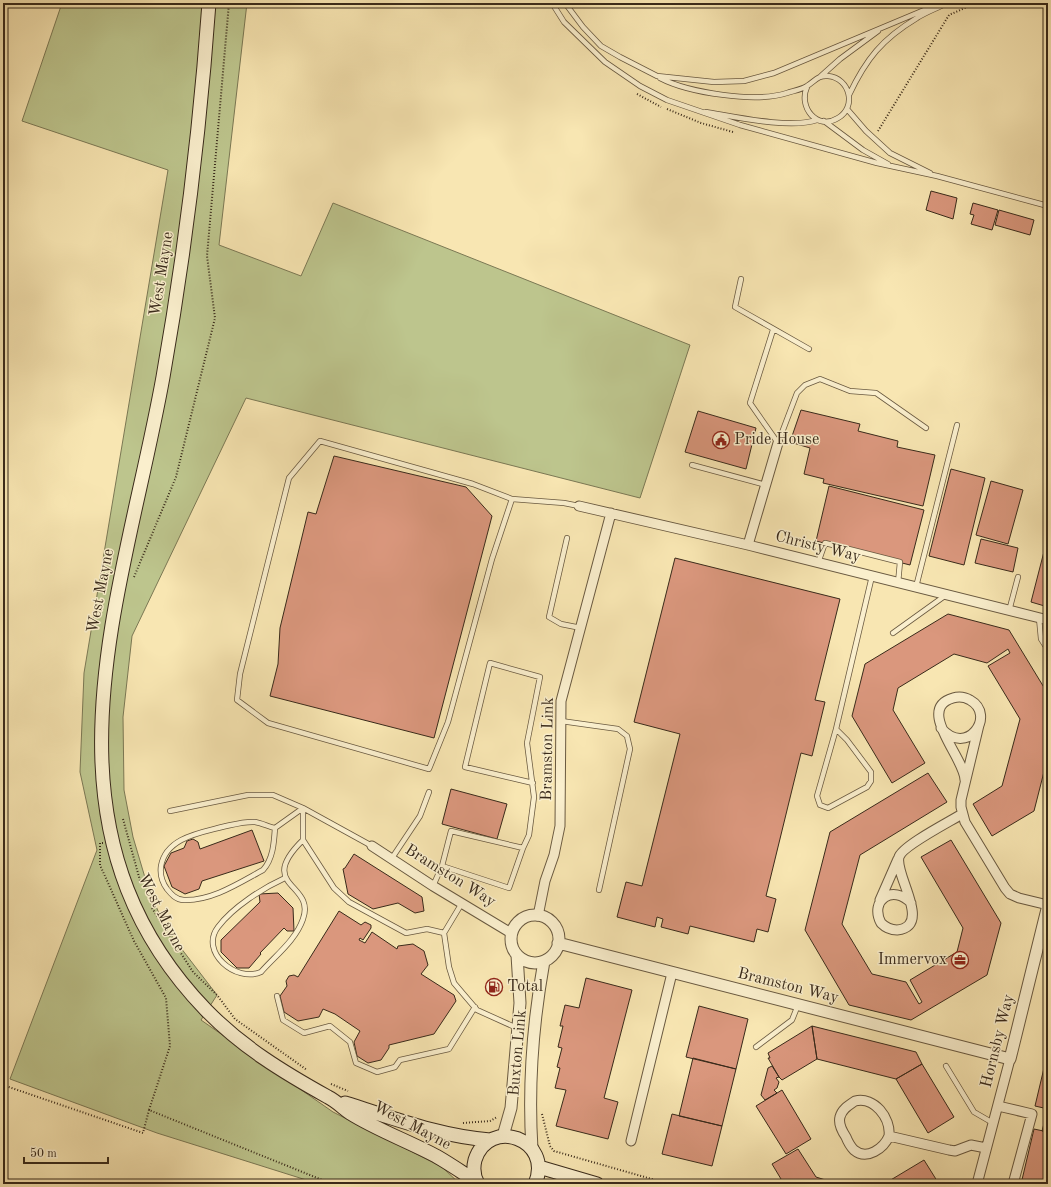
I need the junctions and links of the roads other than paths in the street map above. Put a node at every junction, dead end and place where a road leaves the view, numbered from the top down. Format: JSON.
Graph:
{"nodes":[{"id":1,"x":209,"y":3,"type":"edge"},
{"id":2,"x":552,"y":3,"type":"edge"},
{"id":3,"x":565,"y":3,"type":"edge"},
{"id":4,"x":941,"y":3,"type":"edge"},
{"id":5,"x":947,"y":3,"type":"edge"},
{"id":6,"x":885,"y":26,"type":"junction"},
{"id":7,"x":657,"y":76,"type":"junction"},
{"id":8,"x":822,"y":76,"type":"junction"},
{"id":9,"x":807,"y":87,"type":"junction"},
{"id":10,"x":849,"y":95,"type":"junction"},
{"id":11,"x":689,"y":108,"type":"junction"},
{"id":12,"x":847,"y":109,"type":"junction"},
{"id":13,"x":817,"y":120,"type":"junction"},
{"id":14,"x":824,"y":121,"type":"junction"},
{"id":15,"x":892,"y":167,"type":"junction"},
{"id":16,"x":938,"y":176,"type":"junction"},
{"id":17,"x":1048,"y":206,"type":"edge"},
{"id":18,"x":741,"y":279,"type":"dead end"},
{"id":19,"x":773,"y":330,"type":"junction"},
{"id":20,"x":809,"y":349,"type":"dead end"},
{"id":21,"x":957,"y":425,"type":"dead end"},
{"id":22,"x":926,"y":428,"type":"dead end"},
{"id":23,"x":778,"y":443,"type":"junction"},
{"id":24,"x":692,"y":465,"type":"dead end"},
{"id":25,"x":766,"y":485,"type":"junction"},
{"id":26,"x":512,"y":499,"type":"junction"},
{"id":27,"x":579,"y":506,"type":"joint"},
{"id":28,"x":611,"y":513,"type":"junction"},
{"id":29,"x":567,"y":538,"type":"dead end"},
{"id":30,"x":748,"y":545,"type":"junction"},
{"id":31,"x":818,"y":562,"type":"junction"},
{"id":32,"x":872,"y":576,"type":"junction"},
{"id":33,"x":1018,"y":577,"type":"dead end"},
{"id":34,"x":898,"y":583,"type":"junction"},
{"id":35,"x":916,"y":587,"type":"junction"},
{"id":36,"x":946,"y":595,"type":"junction"},
{"id":37,"x":1009,"y":611,"type":"junction"},
{"id":38,"x":1044,"y":619,"type":"edge"},
{"id":39,"x":581,"y":628,"type":"junction"},
{"id":40,"x":893,"y":633,"type":"dead end"},
{"id":41,"x":1048,"y":650,"type":"edge"},
{"id":42,"x":561,"y":721,"type":"junction"},
{"id":43,"x":979,"y":725,"type":"junction"},
{"id":44,"x":941,"y":728,"type":"junction"},
{"id":45,"x":836,"y":729,"type":"junction"},
{"id":46,"x":532,"y":783,"type":"junction"},
{"id":47,"x":965,"y":785,"type":"junction"},
{"id":48,"x":429,"y":792,"type":"dead end"},
{"id":49,"x":303,"y":808,"type":"junction"},
{"id":50,"x":170,"y":811,"type":"dead end"},
{"id":51,"x":962,"y":814,"type":"junction"},
{"id":52,"x":275,"y":828,"type":"junction"},
{"id":53,"x":303,"y":840,"type":"junction"},
{"id":54,"x":372,"y":846,"type":"joint"},
{"id":55,"x":523,"y":848,"type":"junction"},
{"id":56,"x":392,"y":858,"type":"junction"},
{"id":57,"x":899,"y":858,"type":"junction"},
{"id":58,"x":442,"y":866,"type":"junction"},
{"id":59,"x":285,"y":878,"type":"junction"},
{"id":60,"x":433,"y":886,"type":"junction"},
{"id":61,"x":599,"y":890,"type":"dead end"},
{"id":62,"x":911,"y":903,"type":"junction"},
{"id":63,"x":462,"y":904,"type":"junction"},
{"id":64,"x":879,"y":904,"type":"junction"},
{"id":65,"x":1048,"y":905,"type":"edge"},
{"id":66,"x":538,"y":916,"type":"junction"},
{"id":67,"x":444,"y":933,"type":"junction"},
{"id":68,"x":512,"y":933,"type":"junction"},
{"id":69,"x":558,"y":943,"type":"junction"},
{"id":70,"x":517,"y":955,"type":"junction"},
{"id":71,"x":544,"y":961,"type":"junction"},
{"id":72,"x":672,"y":973,"type":"junction"},
{"id":73,"x":278,"y":996,"type":"dead end"},
{"id":74,"x":798,"y":1005,"type":"junction"},
{"id":75,"x":475,"y":1007,"type":"junction"},
{"id":76,"x":518,"y":1028,"type":"junction"},
{"id":77,"x":756,"y":1047,"type":"dead end"},
{"id":78,"x":1010,"y":1059,"type":"junction"},
{"id":79,"x":946,"y":1066,"type":"dead end"},
{"id":80,"x":332,"y":1099,"type":"junction"},
{"id":81,"x":998,"y":1106,"type":"junction"},
{"id":82,"x":993,"y":1123,"type":"junction"},
{"id":83,"x":503,"y":1136,"type":"junction"},
{"id":84,"x":890,"y":1136,"type":"junction"},
{"id":85,"x":490,"y":1140,"type":"junction"},
{"id":86,"x":631,"y":1141,"type":"dead end"},
{"id":87,"x":986,"y":1148,"type":"junction"},
{"id":88,"x":532,"y":1149,"type":"junction"},
{"id":89,"x":539,"y":1167,"type":"junction"},
{"id":90,"x":477,"y":1183,"type":"edge"},
{"id":91,"x":535,"y":1184,"type":"edge"},
{"id":92,"x":597,"y":1184,"type":"edge"},
{"id":93,"x":977,"y":1184,"type":"edge"},
{"id":94,"x":1013,"y":1184,"type":"edge"}],
"edges":[{"from":1,"to":80,"type":"main road","name":"West Mayne"},
{"from":2,"to":11,"type":"lane"},
{"from":3,"to":7,"type":"lane"},
{"from":4,"to":6,"type":"lane"},
{"from":5,"to":10,"type":"lane"},
{"from":6,"to":7,"type":"lane"},
{"from":6,"to":8,"type":"lane"},
{"from":7,"to":9,"type":"lane"},
{"from":8,"to":9,"type":"lane"},
{"from":8,"to":10,"type":"lane"},
{"from":9,"to":13,"type":"lane"},
{"from":10,"to":12,"type":"lane"},
{"from":11,"to":13,"type":"lane"},
{"from":11,"to":15,"type":"lane"},
{"from":12,"to":14,"type":"lane"},
{"from":12,"to":16,"type":"lane"},
{"from":13,"to":14,"type":"lane"},
{"from":14,"to":15,"type":"lane"},
{"from":15,"to":16,"type":"lane"},
{"from":16,"to":17,"type":"lane"},
{"from":18,"to":19,"type":"lane"},
{"from":19,"to":20,"type":"lane"},
{"from":19,"to":23,"type":"lane"},
{"from":21,"to":35,"type":"lane"},
{"from":22,"to":23,"type":"lane"},
{"from":23,"to":25,"type":"street"},
{"from":24,"to":25,"type":"lane"},
{"from":25,"to":30,"type":"street"},
{"from":26,"to":26,"type":"lane"},
{"from":26,"to":27,"type":"lane"},
{"from":27,"to":28,"type":"street","name":"Christy Way"},
{"from":28,"to":30,"type":"street","name":"Christy Way"},
{"from":28,"to":39,"type":"street","name":"Bramston Link"},
{"from":29,"to":39,"type":"lane"},
{"from":30,"to":31,"type":"street","name":"Christy Way"},
{"from":31,"to":32,"type":"street","name":"Christy Way"},
{"from":31,"to":34,"type":"lane"},
{"from":32,"to":34,"type":"street","name":"Christy Way"},
{"from":32,"to":45,"type":"lane"},
{"from":33,"to":37,"type":"lane"},
{"from":34,"to":35,"type":"street","name":"Christy Way"},
{"from":35,"to":36,"type":"street","name":"Christy Way"},
{"from":36,"to":37,"type":"street","name":"Christy Way"},
{"from":36,"to":40,"type":"lane"},
{"from":37,"to":38,"type":"street","name":"Christy Way"},
{"from":38,"to":41,"type":"lane"},
{"from":39,"to":42,"type":"street","name":"Bramston Link"},
{"from":42,"to":61,"type":"lane"},
{"from":42,"to":66,"type":"street","name":"Bramston Link"},
{"from":43,"to":44,"type":"street"},
{"from":43,"to":44,"type":"street"},
{"from":43,"to":47,"type":"street"},
{"from":44,"to":47,"type":"street"},
{"from":45,"to":45,"type":"lane"},
{"from":46,"to":46,"type":"lane"},
{"from":46,"to":55,"type":"lane"},
{"from":47,"to":51,"type":"street"},
{"from":48,"to":56,"type":"lane"},
{"from":49,"to":50,"type":"lane"},
{"from":49,"to":52,"type":"lane"},
{"from":49,"to":53,"type":"lane"},
{"from":49,"to":54,"type":"lane"},
{"from":51,"to":57,"type":"street"},
{"from":51,"to":65,"type":"street"},
{"from":52,"to":52,"type":"lane"},
{"from":53,"to":59,"type":"lane"},
{"from":53,"to":67,"type":"lane"},
{"from":54,"to":56,"type":"street","name":"Bramston Way"},
{"from":55,"to":58,"type":"lane"},
{"from":55,"to":58,"type":"lane"},
{"from":56,"to":60,"type":"street","name":"Bramston Way"},
{"from":57,"to":62,"type":"street"},
{"from":57,"to":64,"type":"street"},
{"from":58,"to":60,"type":"lane"},
{"from":59,"to":59,"type":"lane"},
{"from":60,"to":63,"type":"street","name":"Bramston Way"},
{"from":62,"to":64,"type":"street"},
{"from":62,"to":64,"type":"street"},
{"from":63,"to":67,"type":"lane"},
{"from":63,"to":68,"type":"street","name":"Bramston Way"},
{"from":65,"to":78,"type":"street","name":"Hornsby Way"},
{"from":66,"to":68,"type":"street"},
{"from":66,"to":69,"type":"street"},
{"from":67,"to":75,"type":"lane"},
{"from":68,"to":70,"type":"street"},
{"from":69,"to":71,"type":"street"},
{"from":69,"to":72,"type":"street","name":"Bramston Way"},
{"from":70,"to":71,"type":"street"},
{"from":70,"to":76,"type":"street","name":"Buxton Link"},
{"from":71,"to":88,"type":"street","name":"Buxton Link"},
{"from":72,"to":74,"type":"street","name":"Bramston Way"},
{"from":72,"to":86,"type":"street"},
{"from":73,"to":75,"type":"lane"},
{"from":74,"to":77,"type":"lane"},
{"from":74,"to":78,"type":"street","name":"Bramston Way"},
{"from":75,"to":76,"type":"lane"},
{"from":76,"to":83,"type":"street","name":"Buxton Link"},
{"from":78,"to":81,"type":"street","name":"Hornsby Way"},
{"from":79,"to":82,"type":"lane"},
{"from":80,"to":85,"type":"main road","name":"West Mayne"},
{"from":80,"to":90,"type":"main road","name":"West Mayne"},
{"from":81,"to":82,"type":"street","name":"Hornsby Way"},
{"from":81,"to":94,"type":"street"},
{"from":82,"to":87,"type":"street","name":"Hornsby Way"},
{"from":83,"to":85,"type":"main road"},
{"from":83,"to":88,"type":"main road"},
{"from":84,"to":84,"type":"street"},
{"from":84,"to":87,"type":"street"},
{"from":85,"to":90,"type":"main road"},
{"from":87,"to":93,"type":"street","name":"Hornsby Way"},
{"from":88,"to":89,"type":"main road"},
{"from":89,"to":91,"type":"main road"},
{"from":89,"to":92,"type":"main road"}]}
